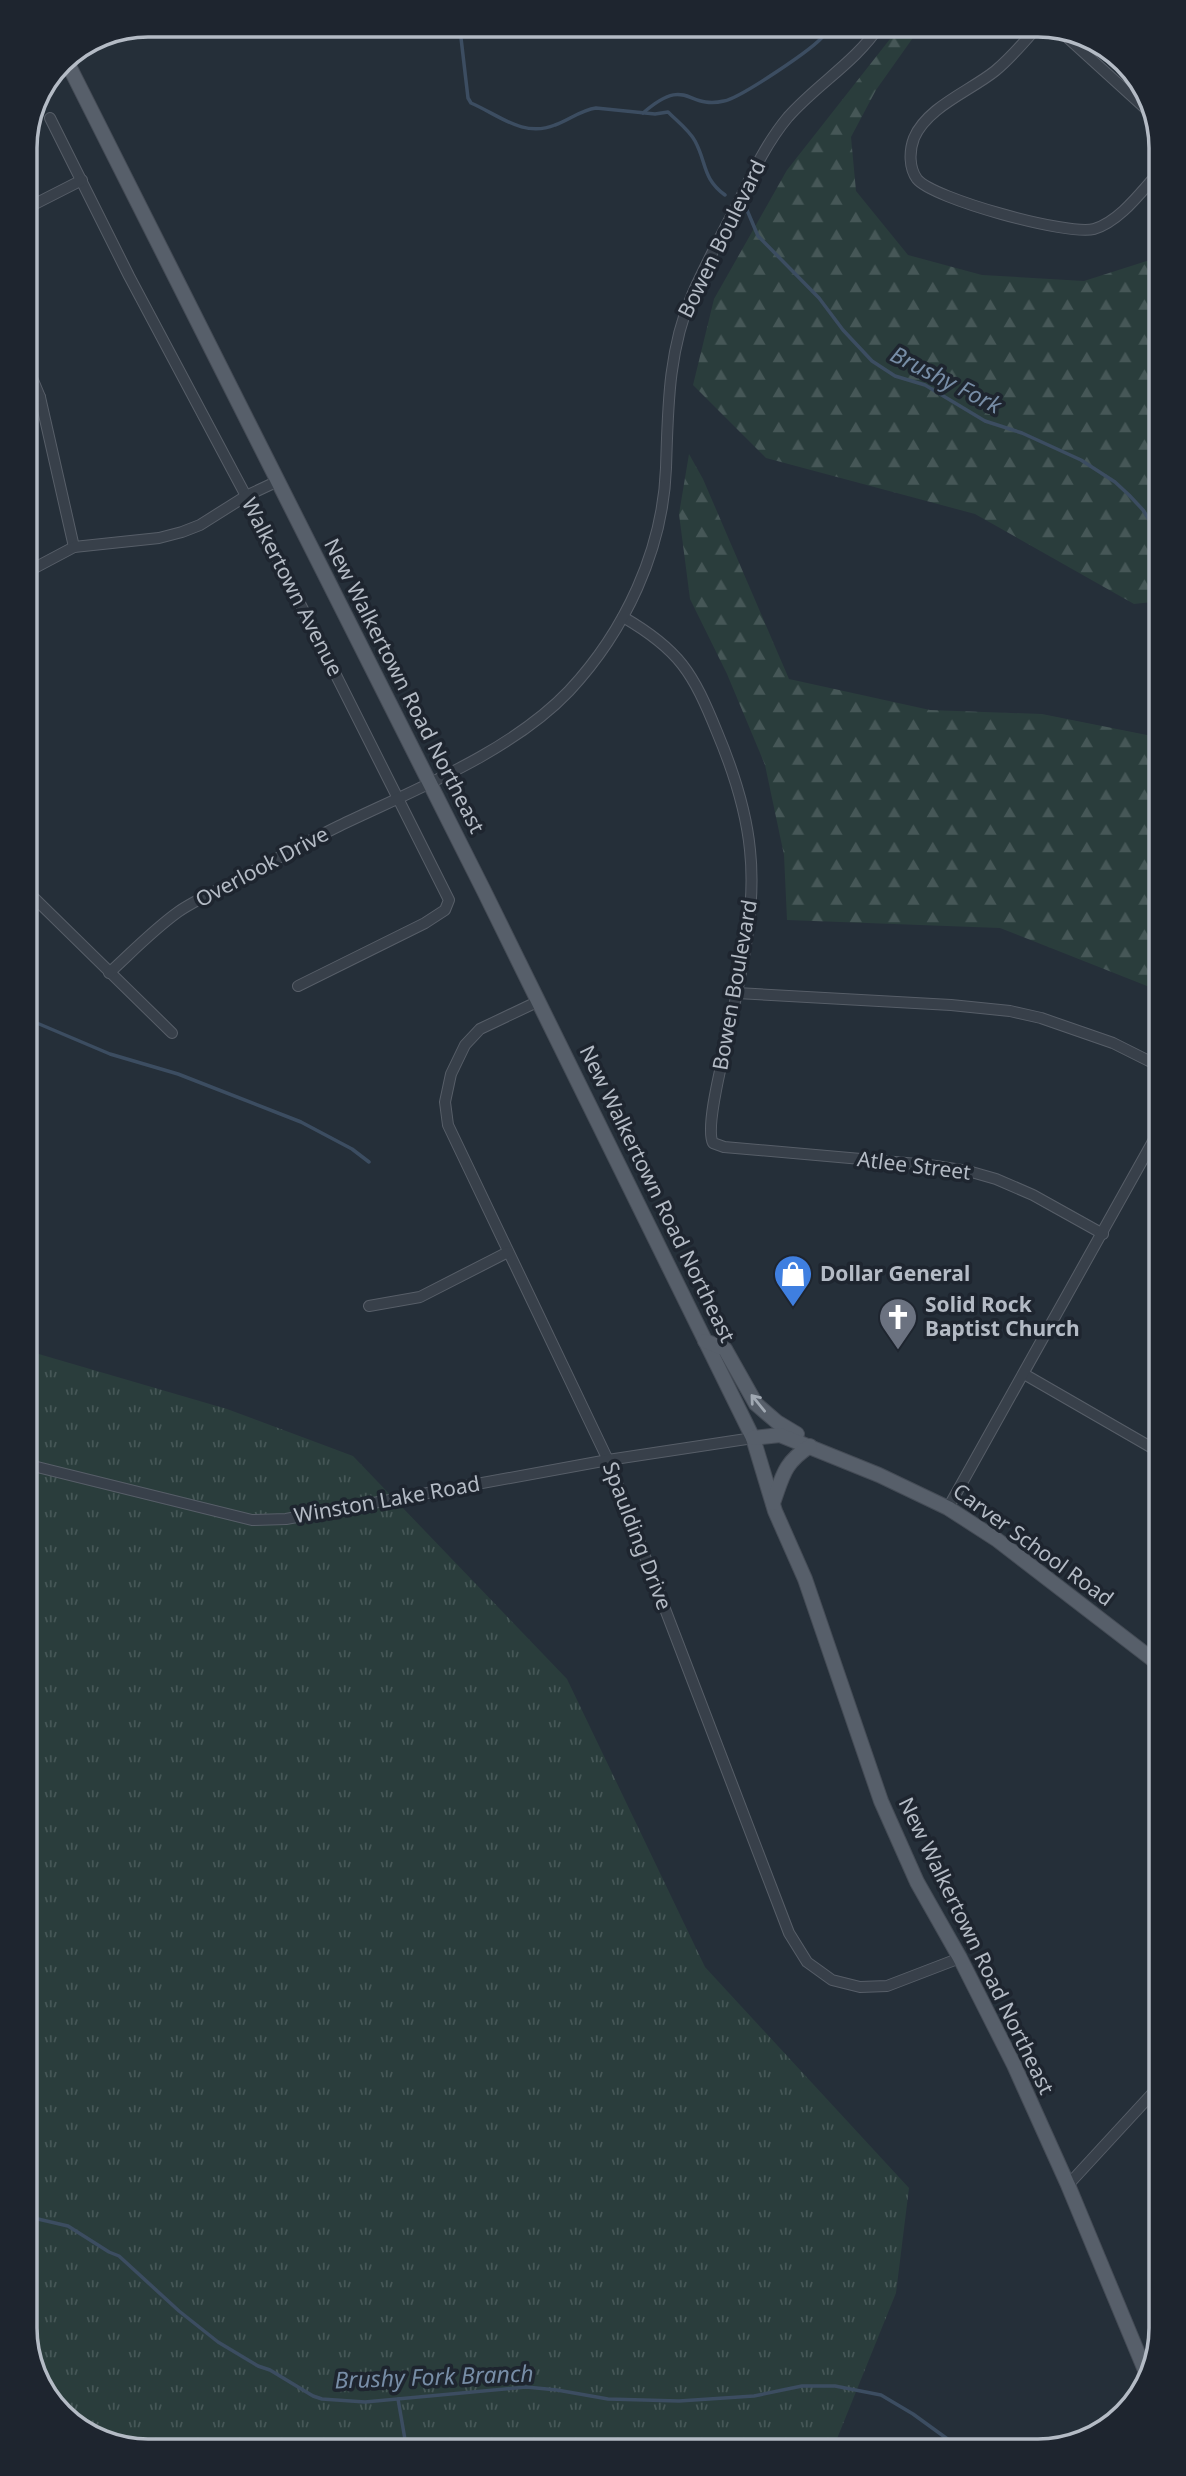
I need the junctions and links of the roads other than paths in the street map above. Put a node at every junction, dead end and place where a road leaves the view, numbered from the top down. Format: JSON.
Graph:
{"nodes":[{"id":1,"x":870,"y":37,"type":"edge"},
{"id":2,"x":1029,"y":37,"type":"edge"},
{"id":3,"x":1073,"y":43,"type":"edge"},
{"id":4,"x":70,"y":69,"type":"edge"},
{"id":5,"x":1140,"y":104,"type":"edge"},
{"id":6,"x":50,"y":117,"type":"dead end"},
{"id":7,"x":82,"y":180,"type":"junction"},
{"id":8,"x":1149,"y":182,"type":"edge"},
{"id":9,"x":37,"y":203,"type":"edge"},
{"id":10,"x":37,"y":390,"type":"edge"},
{"id":11,"x":40,"y":397,"type":"junction"},
{"id":12,"x":37,"y":398,"type":"edge"},
{"id":13,"x":278,"y":481,"type":"junction"},
{"id":14,"x":246,"y":496,"type":"junction"},
{"id":15,"x":74,"y":547,"type":"junction"},
{"id":16,"x":37,"y":567,"type":"edge"},
{"id":17,"x":623,"y":617,"type":"junction"},
{"id":18,"x":430,"y":782,"type":"junction"},
{"id":19,"x":398,"y":799,"type":"junction"},
{"id":20,"x":37,"y":900,"type":"edge"},
{"id":21,"x":110,"y":973,"type":"junction"},
{"id":22,"x":298,"y":986,"type":"dead end"},
{"id":23,"x":737,"y":993,"type":"junction"},
{"id":24,"x":539,"y":1001,"type":"junction"},
{"id":25,"x":172,"y":1033,"type":"dead end"},
{"id":26,"x":1149,"y":1062,"type":"edge"},
{"id":27,"x":713,"y":1143,"type":"joint"},
{"id":28,"x":1149,"y":1149,"type":"edge"},
{"id":29,"x":1102,"y":1234,"type":"junction"},
{"id":30,"x":508,"y":1251,"type":"junction"},
{"id":31,"x":369,"y":1306,"type":"dead end"},
{"id":32,"x":705,"y":1341,"type":"junction"},
{"id":33,"x":1024,"y":1374,"type":"junction"},
{"id":34,"x":753,"y":1438,"type":"junction"},
{"id":35,"x":810,"y":1446,"type":"junction"},
{"id":36,"x":1149,"y":1446,"type":"edge"},
{"id":37,"x":608,"y":1460,"type":"junction"},
{"id":38,"x":37,"y":1467,"type":"edge"},
{"id":39,"x":773,"y":1503,"type":"junction"},
{"id":40,"x":948,"y":1508,"type":"junction"},
{"id":41,"x":1149,"y":1657,"type":"edge"},
{"id":42,"x":960,"y":1958,"type":"junction"},
{"id":43,"x":1149,"y":2097,"type":"edge"},
{"id":44,"x":1068,"y":2185,"type":"junction"},
{"id":45,"x":1143,"y":2365,"type":"edge"}],
"edges":[{"from":1,"to":17,"type":"street","name":"Bowen Boulevard"},
{"from":2,"to":8,"type":"street"},
{"from":3,"to":5,"type":"street"},
{"from":4,"to":13,"type":"main road","name":"New Walkertown Road Northeast"},
{"from":6,"to":7,"type":"street","name":"Walkertown Avenue"},
{"from":7,"to":9,"type":"street"},
{"from":7,"to":14,"type":"street","name":"Walkertown Avenue"},
{"from":10,"to":11,"type":"street"},
{"from":11,"to":12,"type":"street"},
{"from":11,"to":15,"type":"street"},
{"from":13,"to":14,"type":"street"},
{"from":13,"to":18,"type":"main road","name":"New Walkertown Road Northeast"},
{"from":14,"to":15,"type":"street"},
{"from":14,"to":19,"type":"street","name":"Walkertown Avenue"},
{"from":15,"to":16,"type":"street"},
{"from":17,"to":18,"type":"street","name":"Bowen Boulevard"},
{"from":17,"to":23,"type":"street","name":"Bowen Boulevard"},
{"from":18,"to":19,"type":"street","name":"Overlook Drive"},
{"from":18,"to":24,"type":"main road","name":"New Walkertown Road Northeast"},
{"from":19,"to":21,"type":"street","name":"Overlook Drive"},
{"from":19,"to":22,"type":"street","name":"Walkertown Avenue"},
{"from":20,"to":21,"type":"street"},
{"from":21,"to":25,"type":"street"},
{"from":23,"to":26,"type":"street"},
{"from":23,"to":27,"type":"street","name":"Bowen Boulevard"},
{"from":24,"to":30,"type":"street","name":"Spaulding Drive"},
{"from":24,"to":32,"type":"main road","name":"New Walkertown Road Northeast"},
{"from":27,"to":29,"type":"street","name":"Atlee Street"},
{"from":28,"to":29,"type":"street"},
{"from":29,"to":33,"type":"street"},
{"from":30,"to":31,"type":"street"},
{"from":30,"to":37,"type":"street","name":"Spaulding Drive"},
{"from":32,"to":34,"type":"main road","name":"New Walkertown Road Northeast"},
{"from":35,"to":32,"type":"main road","one_way":true},
{"from":33,"to":36,"type":"street"},
{"from":33,"to":40,"type":"street"},
{"from":34,"to":35,"type":"main road","name":"Carver School Road"},
{"from":34,"to":37,"type":"street","name":"Winston Lake Road"},
{"from":34,"to":39,"type":"main road","name":"New Walkertown Road Northeast"},
{"from":35,"to":39,"type":"main road"},
{"from":35,"to":40,"type":"main road","name":"Carver School Road"},
{"from":37,"to":38,"type":"street","name":"Winston Lake Road"},
{"from":37,"to":42,"type":"street","name":"Spaulding Drive"},
{"from":39,"to":42,"type":"main road","name":"New Walkertown Road Northeast"},
{"from":40,"to":41,"type":"main road","name":"Carver School Road"},
{"from":42,"to":44,"type":"main road","name":"New Walkertown Road Northeast"},
{"from":43,"to":44,"type":"street"},
{"from":44,"to":45,"type":"main road","name":"New Walkertown Road Northeast"}]}
